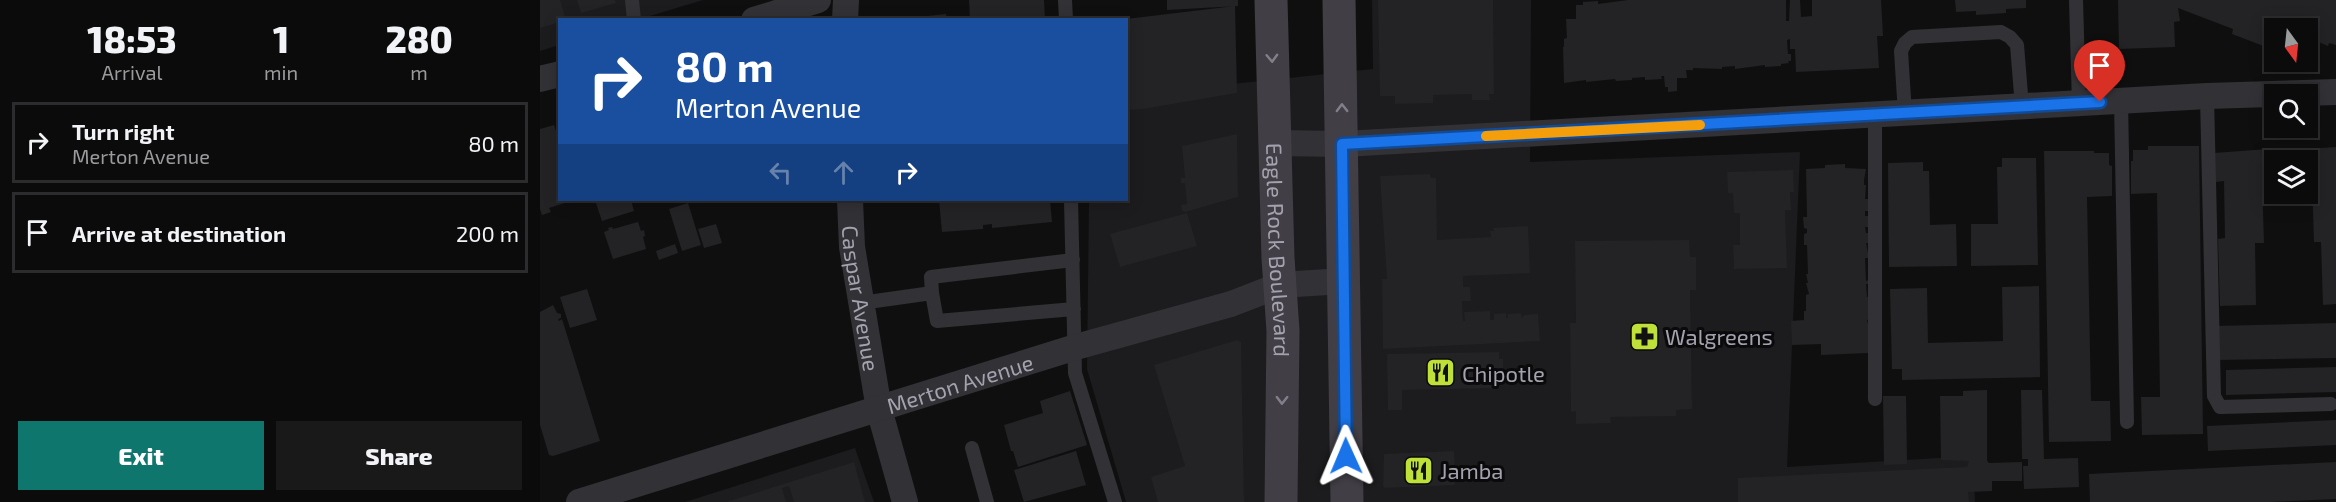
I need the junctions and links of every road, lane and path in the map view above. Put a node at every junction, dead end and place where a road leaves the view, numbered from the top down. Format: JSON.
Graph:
{"nodes":[{"id":1,"x":632,"y":0,"type":"edge"},
{"id":2,"x":818,"y":0,"type":"edge"},
{"id":3,"x":846,"y":0,"type":"edge"},
{"id":4,"x":1065,"y":0,"type":"edge"},
{"id":5,"x":1271,"y":0,"type":"edge"},
{"id":6,"x":1339,"y":0,"type":"edge"},
{"id":7,"x":2076,"y":0,"type":"edge"},
{"id":8,"x":634,"y":18,"type":"edge"},
{"id":9,"x":760,"y":18,"type":"edge"},
{"id":10,"x":845,"y":18,"type":"edge"},
{"id":11,"x":1066,"y":18,"type":"edge"},
{"id":12,"x":558,"y":74,"type":"edge"},
{"id":13,"x":540,"y":79,"type":"edge"},
{"id":14,"x":2336,"y":92,"type":"edge"},
{"id":15,"x":2206,"y":96,"type":"junction"},
{"id":16,"x":2121,"y":101,"type":"junction"},
{"id":17,"x":2079,"y":104,"type":"junction"},
{"id":18,"x":2022,"y":107,"type":"junction"},
{"id":19,"x":1905,"y":114,"type":"junction"},
{"id":20,"x":1875,"y":116,"type":"junction"},
{"id":21,"x":1275,"y":143,"type":"junction"},
{"id":22,"x":1342,"y":144,"type":"junction"},
{"id":23,"x":850,"y":201,"type":"edge"},
{"id":24,"x":1071,"y":201,"type":"edge"},
{"id":25,"x":1073,"y":260,"type":"junction"},
{"id":26,"x":1344,"y":281,"type":"junction"},
{"id":27,"x":1280,"y":285,"type":"junction"},
{"id":28,"x":932,"y":293,"type":"junction"},
{"id":29,"x":861,"y":303,"type":"junction"},
{"id":30,"x":1074,"y":309,"type":"junction"},
{"id":31,"x":1076,"y":347,"type":"junction"},
{"id":32,"x":1875,"y":399,"type":"dead end"},
{"id":33,"x":2331,"y":404,"type":"dead end"},
{"id":34,"x":879,"y":409,"type":"junction"},
{"id":35,"x":2127,"y":422,"type":"dead end"},
{"id":36,"x":972,"y":448,"type":"dead end"},
{"id":37,"x":579,"y":502,"type":"edge"},
{"id":38,"x":905,"y":502,"type":"edge"},
{"id":39,"x":987,"y":502,"type":"edge"},
{"id":40,"x":1115,"y":502,"type":"edge"},
{"id":41,"x":1281,"y":502,"type":"edge"},
{"id":42,"x":1347,"y":502,"type":"edge"}],
"edges":[{"from":1,"to":8,"type":"lane"},
{"from":2,"to":9,"type":"street"},
{"from":3,"to":10,"type":"street"},
{"from":4,"to":11,"type":"lane"},
{"from":5,"to":21,"type":"main road","name":"Eagle Rock Boulevard","one_way":true},
{"from":22,"to":6,"type":"main road","one_way":true},
{"from":7,"to":17,"type":"lane"},
{"from":12,"to":13,"type":"street"},
{"from":14,"to":15,"type":"street"},
{"from":15,"to":16,"type":"street"},
{"from":15,"to":33,"type":"lane"},
{"from":16,"to":17,"type":"street"},
{"from":16,"to":35,"type":"lane"},
{"from":17,"to":18,"type":"street"},
{"from":18,"to":19,"type":"street"},
{"from":18,"to":19,"type":"lane"},
{"from":19,"to":20,"type":"street"},
{"from":20,"to":22,"type":"street"},
{"from":20,"to":32,"type":"lane"},
{"from":21,"to":22,"type":"street"},
{"from":21,"to":27,"type":"main road","name":"Eagle Rock Boulevard"},
{"from":22,"to":26,"type":"main road"},
{"from":23,"to":29,"type":"street","name":"Caspar Avenue"},
{"from":24,"to":25,"type":"lane"},
{"from":25,"to":28,"type":"lane"},
{"from":25,"to":30,"type":"lane"},
{"from":26,"to":27,"type":"street","name":"Merton Avenue"},
{"from":26,"to":42,"type":"main road"},
{"from":27,"to":31,"type":"street","name":"Merton Avenue"},
{"from":27,"to":41,"type":"main road","name":"Eagle Rock Boulevard","one_way":true},
{"from":28,"to":29,"type":"lane"},
{"from":28,"to":30,"type":"lane"},
{"from":29,"to":34,"type":"street","name":"Caspar Avenue"},
{"from":30,"to":31,"type":"lane"},
{"from":31,"to":34,"type":"street","name":"Merton Avenue"},
{"from":31,"to":40,"type":"lane"},
{"from":34,"to":37,"type":"street","name":"Merton Avenue"},
{"from":34,"to":38,"type":"street","name":"Caspar Avenue"},
{"from":36,"to":39,"type":"lane"}]}
